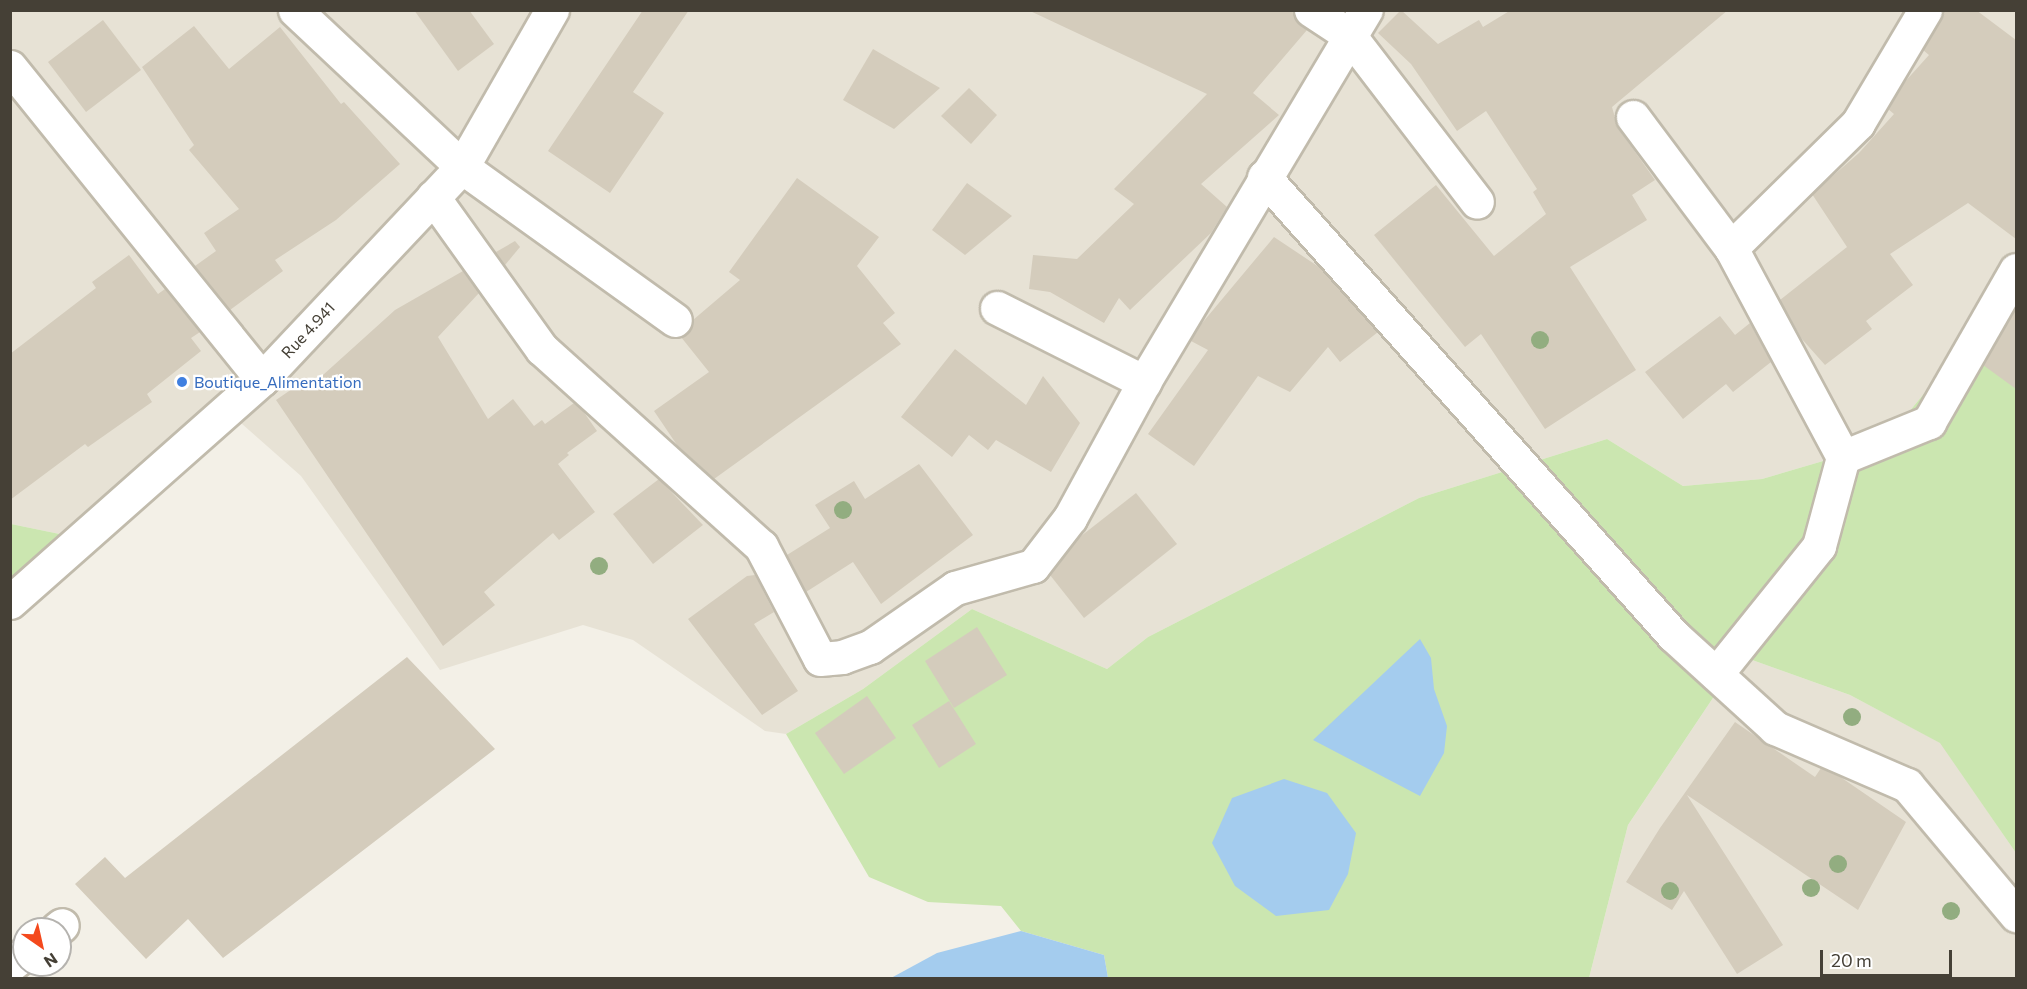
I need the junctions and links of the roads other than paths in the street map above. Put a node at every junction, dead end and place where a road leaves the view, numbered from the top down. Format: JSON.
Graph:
{"nodes":[{"id":1,"x":295,"y":10,"type":"edge"},
{"id":2,"x":552,"y":10,"type":"edge"},
{"id":3,"x":1311,"y":10,"type":"edge"},
{"id":4,"x":1925,"y":10,"type":"edge"},
{"id":5,"x":1358,"y":23,"type":"edge"},
{"id":6,"x":10,"y":67,"type":"edge"},
{"id":7,"x":1633,"y":117,"type":"dead end"},
{"id":8,"x":462,"y":167,"type":"junction"},
{"id":9,"x":1264,"y":177,"type":"junction"},
{"id":10,"x":433,"y":197,"type":"junction"},
{"id":11,"x":1476,"y":202,"type":"dead end"},
{"id":12,"x":1731,"y":248,"type":"junction"},
{"id":13,"x":2016,"y":270,"type":"edge"},
{"id":14,"x":998,"y":308,"type":"dead end"},
{"id":15,"x":675,"y":320,"type":"dead end"},
{"id":16,"x":262,"y":379,"type":"junction"},
{"id":17,"x":1144,"y":382,"type":"junction"},
{"id":18,"x":1843,"y":457,"type":"junction"},
{"id":19,"x":10,"y":602,"type":"edge"},
{"id":20,"x":1716,"y":674,"type":"junction"},
{"id":21,"x":2016,"y":915,"type":"edge"}],
"edges":[{"from":1,"to":8,"type":"street"},
{"from":2,"to":8,"type":"street","name":"Rue 4.941"},
{"from":3,"to":5,"type":"street"},
{"from":4,"to":12,"type":"street"},
{"from":5,"to":9,"type":"street"},
{"from":5,"to":11,"type":"street"},
{"from":6,"to":16,"type":"street"},
{"from":7,"to":12,"type":"street"},
{"from":8,"to":10,"type":"street","name":"Rue 4.941"},
{"from":8,"to":15,"type":"street"},
{"from":9,"to":17,"type":"street"},
{"from":9,"to":20,"type":"street"},
{"from":10,"to":16,"type":"street","name":"Rue 4.941"},
{"from":10,"to":17,"type":"street"},
{"from":12,"to":18,"type":"street"},
{"from":13,"to":18,"type":"street"},
{"from":14,"to":17,"type":"street"},
{"from":16,"to":19,"type":"street","name":"Rue 4.941"},
{"from":18,"to":20,"type":"street"},
{"from":20,"to":21,"type":"street"}]}
